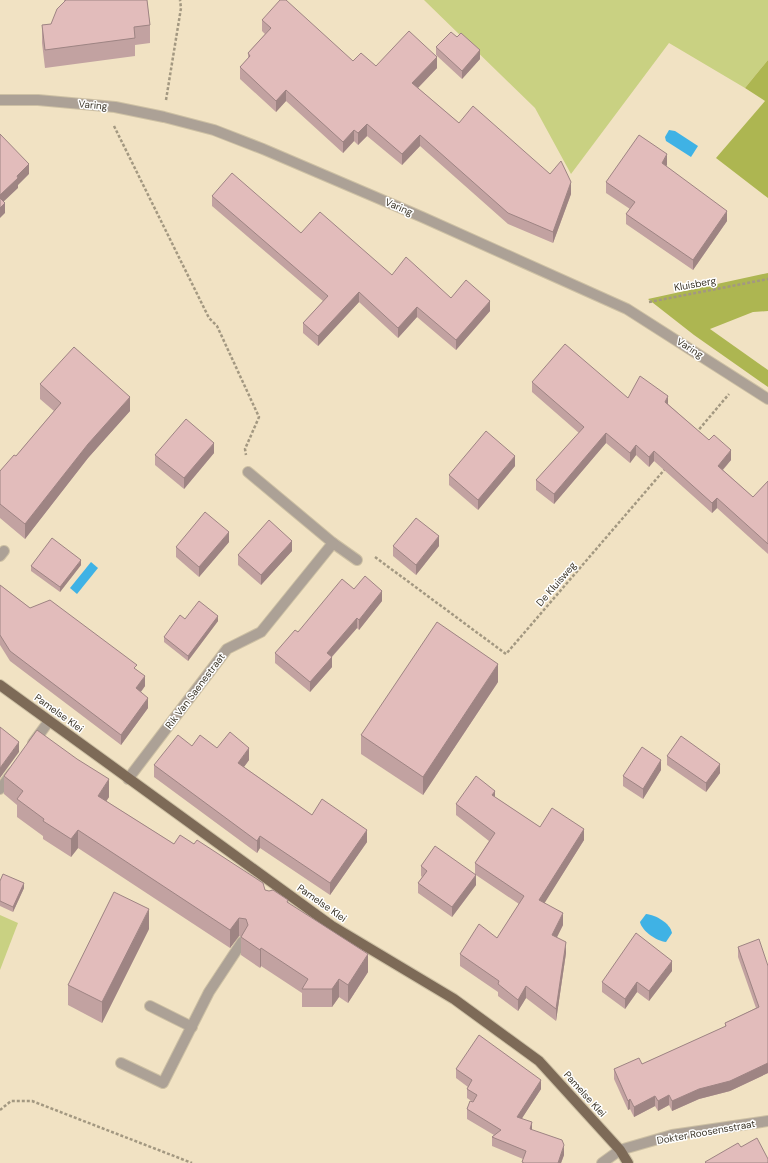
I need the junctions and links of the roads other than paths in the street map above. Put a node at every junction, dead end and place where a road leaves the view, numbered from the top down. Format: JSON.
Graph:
{"nodes":[{"id":1,"x":0,"y":100,"type":"edge"},
{"id":2,"x":768,"y":399,"type":"edge"},
{"id":3,"x":248,"y":472,"type":"road end"},
{"id":4,"x":333,"y":543,"type":"junction"},
{"id":5,"x":357,"y":560,"type":"road end"},
{"id":6,"x":0,"y":685,"type":"edge"},
{"id":7,"x":49,"y":721,"type":"junction"},
{"id":8,"x":27,"y":752,"type":"edge"},
{"id":9,"x":18,"y":764,"type":"edge"},
{"id":10,"x":128,"y":779,"type":"junction"},
{"id":11,"x":0,"y":789,"type":"edge"},
{"id":12,"x":279,"y":888,"type":"junction"},
{"id":13,"x":272,"y":898,"type":"edge"},
{"id":14,"x":242,"y":942,"type":"edge"},
{"id":15,"x":150,"y":1006,"type":"dead end"},
{"id":16,"x":192,"y":1027,"type":"junction"},
{"id":17,"x":121,"y":1063,"type":"dead end"},
{"id":18,"x":768,"y":1121,"type":"edge"},
{"id":19,"x":620,"y":1150,"type":"junction"},
{"id":20,"x":602,"y":1163,"type":"edge"},
{"id":21,"x":628,"y":1163,"type":"edge"}],
"edges":[{"from":1,"to":2,"type":"street","name":"Varing"},
{"from":3,"to":4,"type":"street"},
{"from":4,"to":5,"type":"street"},
{"from":4,"to":10,"type":"street","name":"Rik Van Saenestraat"},
{"from":6,"to":7,"type":"main road","name":"Pamelse Klei"},
{"from":7,"to":8,"type":"street"},
{"from":7,"to":10,"type":"main road","name":"Pamelse Klei"},
{"from":9,"to":11,"type":"street"},
{"from":10,"to":12,"type":"main road","name":"Pamelse Klei"},
{"from":12,"to":13,"type":"street"},
{"from":12,"to":19,"type":"main road","name":"Pamelse Klei"},
{"from":14,"to":16,"type":"street"},
{"from":15,"to":16,"type":"street"},
{"from":16,"to":17,"type":"street"},
{"from":18,"to":19,"type":"street","name":"Dokter Roosensstraat"},
{"from":19,"to":20,"type":"street","name":"Dokter Roosensstraat"},
{"from":19,"to":21,"type":"main road","name":"Pamelse Klei"}]}
